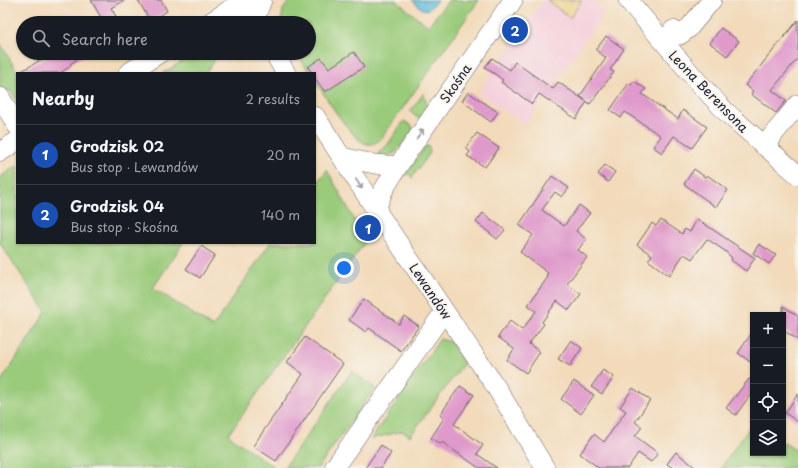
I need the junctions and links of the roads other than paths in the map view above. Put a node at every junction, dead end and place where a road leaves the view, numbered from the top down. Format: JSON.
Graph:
{"nodes":[{"id":1,"x":262,"y":0,"type":"edge"},
{"id":2,"x":513,"y":0,"type":"edge"},
{"id":3,"x":628,"y":0,"type":"edge"},
{"id":4,"x":699,"y":0,"type":"edge"},
{"id":5,"x":712,"y":0,"type":"edge"},
{"id":6,"x":238,"y":5,"type":"edge"},
{"id":7,"x":220,"y":16,"type":"edge"},
{"id":8,"x":248,"y":16,"type":"edge"},
{"id":9,"x":256,"y":16,"type":"edge"},
{"id":10,"x":668,"y":36,"type":"junction"},
{"id":11,"x":149,"y":60,"type":"edge"},
{"id":12,"x":278,"y":60,"type":"edge"},
{"id":13,"x":130,"y":72,"type":"edge"},
{"id":14,"x":285,"y":72,"type":"edge"},
{"id":15,"x":0,"y":97,"type":"edge"},
{"id":16,"x":798,"y":104,"type":"edge"},
{"id":17,"x":316,"y":118,"type":"edge"},
{"id":18,"x":16,"y":124,"type":"edge"},
{"id":19,"x":16,"y":142,"type":"edge"},
{"id":20,"x":764,"y":146,"type":"junction"},
{"id":21,"x":0,"y":152,"type":"edge"},
{"id":22,"x":342,"y":158,"type":"junction"},
{"id":23,"x":398,"y":166,"type":"junction"},
{"id":24,"x":798,"y":175,"type":"edge"},
{"id":25,"x":376,"y":210,"type":"junction"},
{"id":26,"x":444,"y":312,"type":"junction"},
{"id":27,"x":334,"y":468,"type":"edge"},
{"id":28,"x":545,"y":468,"type":"edge"}],
"edges":[{"from":1,"to":9,"type":"street"},
{"from":23,"to":2,"type":"street","name":"Skośna","one_way":true},
{"from":3,"to":10,"type":"street","name":"Leona Berensona"},
{"from":4,"to":10,"type":"street"},
{"from":5,"to":10,"type":"street"},
{"from":6,"to":7,"type":"street"},
{"from":6,"to":8,"type":"street"},
{"from":10,"to":20,"type":"street","name":"Leona Berensona"},
{"from":11,"to":13,"type":"street"},
{"from":12,"to":14,"type":"street"},
{"from":15,"to":18,"type":"street"},
{"from":16,"to":20,"type":"street"},
{"from":17,"to":22,"type":"street","name":"Lewandów"},
{"from":19,"to":21,"type":"street"},
{"from":20,"to":24,"type":"street","name":"Leona Berensona"},
{"from":22,"to":23,"type":"street"},
{"from":22,"to":25,"type":"street","name":"Lewandów","one_way":true},
{"from":23,"to":25,"type":"street","name":"Skośna"},
{"from":25,"to":26,"type":"street","name":"Lewandów"},
{"from":26,"to":27,"type":"street"},
{"from":26,"to":28,"type":"street","name":"Lewandów"}]}
